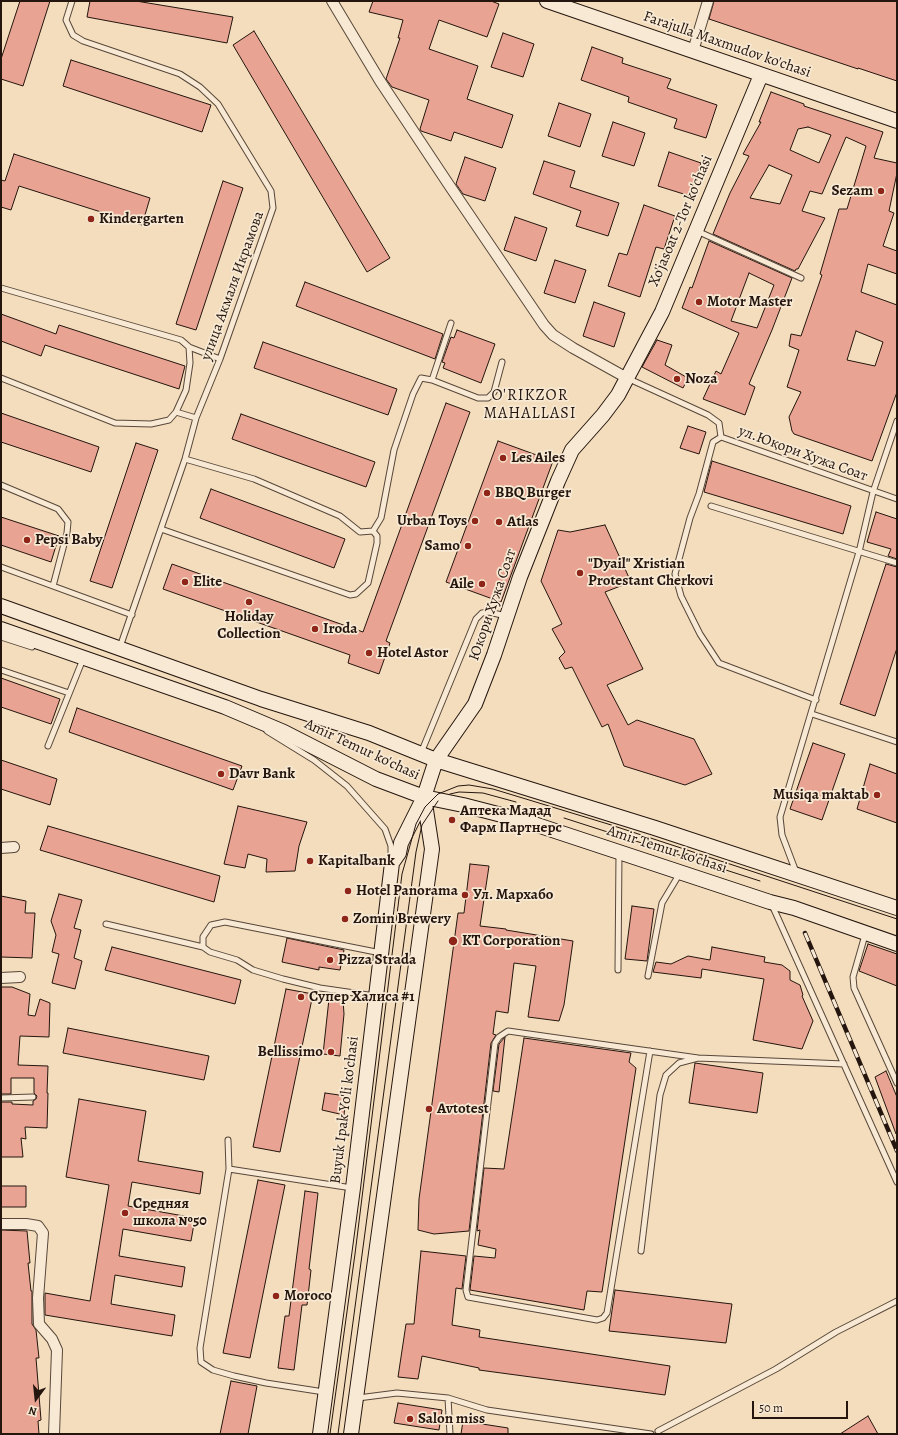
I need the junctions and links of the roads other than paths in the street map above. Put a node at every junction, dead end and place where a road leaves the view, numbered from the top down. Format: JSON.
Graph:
{"nodes":[{"id":1,"x":72,"y":1,"type":"edge"},
{"id":2,"x":332,"y":1,"type":"edge"},
{"id":3,"x":547,"y":1,"type":"edge"},
{"id":4,"x":708,"y":1,"type":"edge"},
{"id":5,"x":693,"y":52,"type":"junction"},
{"id":6,"x":761,"y":75,"type":"junction"},
{"id":7,"x":897,"y":121,"type":"edge"},
{"id":8,"x":696,"y":231,"type":"junction"},
{"id":9,"x":801,"y":278,"type":"dead end"},
{"id":10,"x":1,"y":288,"type":"edge"},
{"id":11,"x":451,"y":323,"type":"dead end"},
{"id":12,"x":189,"y":347,"type":"junction"},
{"id":13,"x":220,"y":359,"type":"junction"},
{"id":14,"x":502,"y":362,"type":"dead end"},
{"id":15,"x":1,"y":378,"type":"edge"},
{"id":16,"x":627,"y":378,"type":"junction"},
{"id":17,"x":432,"y":380,"type":"junction"},
{"id":18,"x":176,"y":412,"type":"junction"},
{"id":19,"x":196,"y":418,"type":"junction"},
{"id":20,"x":897,"y":421,"type":"edge"},
{"id":21,"x":721,"y":437,"type":"junction"},
{"id":22,"x":185,"y":459,"type":"junction"},
{"id":23,"x":1,"y":485,"type":"edge"},
{"id":24,"x":873,"y":492,"type":"junction"},
{"id":25,"x":897,"y":499,"type":"edge"},
{"id":26,"x":711,"y":506,"type":"dead end"},
{"id":27,"x":161,"y":529,"type":"junction"},
{"id":28,"x":373,"y":531,"type":"junction"},
{"id":29,"x":859,"y":552,"type":"junction"},
{"id":30,"x":897,"y":563,"type":"edge"},
{"id":31,"x":1,"y":567,"type":"edge"},
{"id":32,"x":53,"y":586,"type":"junction"},
{"id":33,"x":1,"y":606,"type":"edge"},
{"id":34,"x":132,"y":615,"type":"junction"},
{"id":35,"x":507,"y":616,"type":"junction"},
{"id":36,"x":1,"y":629,"type":"edge"},
{"id":37,"x":1,"y":637,"type":"edge"},
{"id":38,"x":37,"y":649,"type":"dead end"},
{"id":39,"x":120,"y":649,"type":"junction"},
{"id":40,"x":74,"y":661,"type":"dead end"},
{"id":41,"x":81,"y":664,"type":"junction"},
{"id":42,"x":88,"y":666,"type":"dead end"},
{"id":43,"x":1,"y":670,"type":"edge"},
{"id":44,"x":69,"y":693,"type":"junction"},
{"id":45,"x":816,"y":700,"type":"junction"},
{"id":46,"x":812,"y":714,"type":"junction"},
{"id":47,"x":237,"y":719,"type":"dead end"},
{"id":48,"x":897,"y":742,"type":"edge"},
{"id":49,"x":48,"y":746,"type":"dead end"},
{"id":50,"x":421,"y":753,"type":"junction"},
{"id":51,"x":436,"y":760,"type":"junction"},
{"id":52,"x":424,"y":797,"type":"junction"},
{"id":53,"x":14,"y":847,"type":"dead end"},
{"id":54,"x":1,"y":848,"type":"edge"},
{"id":55,"x":619,"y":852,"type":"junction"},
{"id":56,"x":392,"y":863,"type":"junction"},
{"id":57,"x":680,"y":872,"type":"junction"},
{"id":58,"x":796,"y":874,"type":"junction"},
{"id":59,"x":770,"y":902,"type":"junction"},
{"id":60,"x":897,"y":908,"type":"edge"},
{"id":61,"x":106,"y":924,"type":"dead end"},
{"id":62,"x":866,"y":934,"type":"junction"},
{"id":63,"x":897,"y":944,"type":"edge"},
{"id":64,"x":203,"y":947,"type":"junction"},
{"id":65,"x":382,"y":953,"type":"junction"},
{"id":66,"x":618,"y":970,"type":"dead end"},
{"id":67,"x":648,"y":976,"type":"dead end"},
{"id":68,"x":20,"y":977,"type":"dead end"},
{"id":69,"x":1,"y":978,"type":"edge"},
{"id":70,"x":376,"y":997,"type":"junction"},
{"id":71,"x":650,"y":1051,"type":"junction"},
{"id":72,"x":698,"y":1058,"type":"junction"},
{"id":73,"x":844,"y":1064,"type":"junction"},
{"id":74,"x":897,"y":1083,"type":"edge"},
{"id":75,"x":33,"y":1097,"type":"dead end"},
{"id":76,"x":1,"y":1098,"type":"edge"},
{"id":77,"x":228,"y":1140,"type":"dead end"},
{"id":78,"x":229,"y":1169,"type":"junction"},
{"id":79,"x":897,"y":1182,"type":"edge"},
{"id":80,"x":353,"y":1188,"type":"junction"},
{"id":81,"x":1,"y":1224,"type":"edge"},
{"id":82,"x":641,"y":1251,"type":"dead end"},
{"id":83,"x":897,"y":1301,"type":"edge"},
{"id":84,"x":325,"y":1392,"type":"junction"},
{"id":85,"x":356,"y":1398,"type":"junction"},
{"id":86,"x":448,"y":1398,"type":"junction"},
{"id":87,"x":658,"y":1431,"type":"dead end"},
{"id":88,"x":54,"y":1434,"type":"edge"},
{"id":89,"x":320,"y":1434,"type":"edge"},
{"id":90,"x":351,"y":1434,"type":"edge"},
{"id":91,"x":450,"y":1434,"type":"edge"},
{"id":92,"x":650,"y":1434,"type":"edge"}],
"edges":[{"from":1,"to":13,"type":"lane","name":"улица Акмаля Икрамова"},
{"from":2,"to":16,"type":"street"},
{"from":3,"to":5,"type":"main road","name":"Farajulla Maxmudov ko'chasi"},
{"from":4,"to":5,"type":"street"},
{"from":5,"to":6,"type":"main road","name":"Farajulla Maxmudov ko'chasi"},
{"from":6,"to":7,"type":"main road","name":"Farajulla Maxmudov ko'chasi"},
{"from":6,"to":8,"type":"main road","name":"Xo'jasoat 2-Tor ko'chasi"},
{"from":8,"to":9,"type":"lane"},
{"from":8,"to":16,"type":"main road","name":"Xo'jasoat 2-Tor ko'chasi"},
{"from":10,"to":12,"type":"lane"},
{"from":11,"to":17,"type":"lane"},
{"from":12,"to":13,"type":"lane"},
{"from":12,"to":18,"type":"lane"},
{"from":13,"to":19,"type":"lane","name":"улица Акмаля Икрамова"},
{"from":14,"to":17,"type":"lane"},
{"from":15,"to":18,"type":"lane"},
{"from":16,"to":21,"type":"lane","name":"ул.Юқори Хужа Соат"},
{"from":16,"to":35,"type":"main road","name":"Юкори Хужа Соат"},
{"from":17,"to":28,"type":"lane"},
{"from":18,"to":19,"type":"lane"},
{"from":19,"to":22,"type":"lane","name":"улица Акмаля Икрамова"},
{"from":20,"to":24,"type":"lane"},
{"from":21,"to":24,"type":"lane","name":"ул.Юқори Хужа Соат"},
{"from":21,"to":45,"type":"lane"},
{"from":22,"to":27,"type":"lane","name":"улица Акмаля Икрамова"},
{"from":22,"to":28,"type":"lane"},
{"from":23,"to":32,"type":"lane"},
{"from":24,"to":25,"type":"lane","name":"ул.Юқори Хужа Соат"},
{"from":24,"to":29,"type":"lane"},
{"from":26,"to":29,"type":"lane"},
{"from":27,"to":28,"type":"lane"},
{"from":27,"to":34,"type":"lane","name":"улица Акмаля Икрамова"},
{"from":29,"to":30,"type":"lane"},
{"from":29,"to":45,"type":"lane"},
{"from":31,"to":32,"type":"lane"},
{"from":32,"to":34,"type":"lane"},
{"from":33,"to":39,"type":"main road","name":"Amir Temur ko'chasi"},
{"from":34,"to":39,"type":"lane","name":"улица Акмаля Икрамова"},
{"from":35,"to":50,"type":"lane"},
{"from":35,"to":51,"type":"main road","name":"Юкори Хужа Соат"},
{"from":36,"to":52,"type":"main road","name":"Amir Temur ko'chasi"},
{"from":37,"to":38,"type":"lane"},
{"from":39,"to":50,"type":"main road","name":"Amir Temur ko'chasi"},
{"from":40,"to":41,"type":"lane"},
{"from":41,"to":42,"type":"lane"},
{"from":41,"to":44,"type":"lane"},
{"from":43,"to":44,"type":"lane"},
{"from":44,"to":49,"type":"lane"},
{"from":45,"to":46,"type":"lane"},
{"from":46,"to":48,"type":"lane"},
{"from":46,"to":58,"type":"lane"},
{"from":47,"to":56,"type":"lane"},
{"from":50,"to":51,"type":"main road","name":"Amir Temur ko'chasi"},
{"from":51,"to":52,"type":"main road","name":"Buyuk Ipak Yo'li ko'chasi"},
{"from":51,"to":58,"type":"main road","name":"Amir Temur ko'chasi"},
{"from":52,"to":55,"type":"main road","name":"Amir Temur ko'chasi"},
{"from":52,"to":56,"type":"main road","name":"Buyuk Ipak Yo'li ko'chasi"},
{"from":52,"to":85,"type":"main road","name":"Buyuk Ipak Yo'li ko'chasi"},
{"from":53,"to":54,"type":"street"},
{"from":55,"to":57,"type":"main road","name":"Amir Temur ko'chasi"},
{"from":55,"to":66,"type":"lane"},
{"from":56,"to":65,"type":"main road","name":"Buyuk Ipak Yo'li ko'chasi"},
{"from":57,"to":59,"type":"main road","name":"Amir Temur ko'chasi"},
{"from":57,"to":67,"type":"lane"},
{"from":58,"to":60,"type":"main road","name":"Amir Temur ko'chasi"},
{"from":59,"to":62,"type":"main road","name":"Amir Temur ko'chasi"},
{"from":59,"to":73,"type":"lane"},
{"from":61,"to":64,"type":"lane"},
{"from":62,"to":63,"type":"main road","name":"Amir Temur ko'chasi"},
{"from":62,"to":74,"type":"lane"},
{"from":64,"to":65,"type":"lane"},
{"from":64,"to":70,"type":"lane"},
{"from":65,"to":70,"type":"main road","name":"Buyuk Ipak Yo'li ko'chasi"},
{"from":68,"to":69,"type":"street"},
{"from":70,"to":80,"type":"main road","name":"Buyuk Ipak Yo'li ko'chasi"},
{"from":71,"to":71,"type":"lane"},
{"from":71,"to":72,"type":"lane"},
{"from":72,"to":73,"type":"lane"},
{"from":72,"to":82,"type":"lane"},
{"from":73,"to":79,"type":"lane"},
{"from":75,"to":76,"type":"lane"},
{"from":77,"to":78,"type":"lane"},
{"from":78,"to":80,"type":"lane"},
{"from":78,"to":84,"type":"lane"},
{"from":80,"to":84,"type":"main road","name":"Buyuk Ipak Yo'li ko'chasi"},
{"from":81,"to":88,"type":"street"},
{"from":83,"to":87,"type":"lane"},
{"from":84,"to":89,"type":"main road","name":"Buyuk Ipak Yo'li ko'chasi"},
{"from":85,"to":86,"type":"lane"},
{"from":85,"to":90,"type":"main road","name":"Buyuk Ipak Yo'li ko'chasi"},
{"from":86,"to":91,"type":"lane"},
{"from":86,"to":92,"type":"lane"}]}
